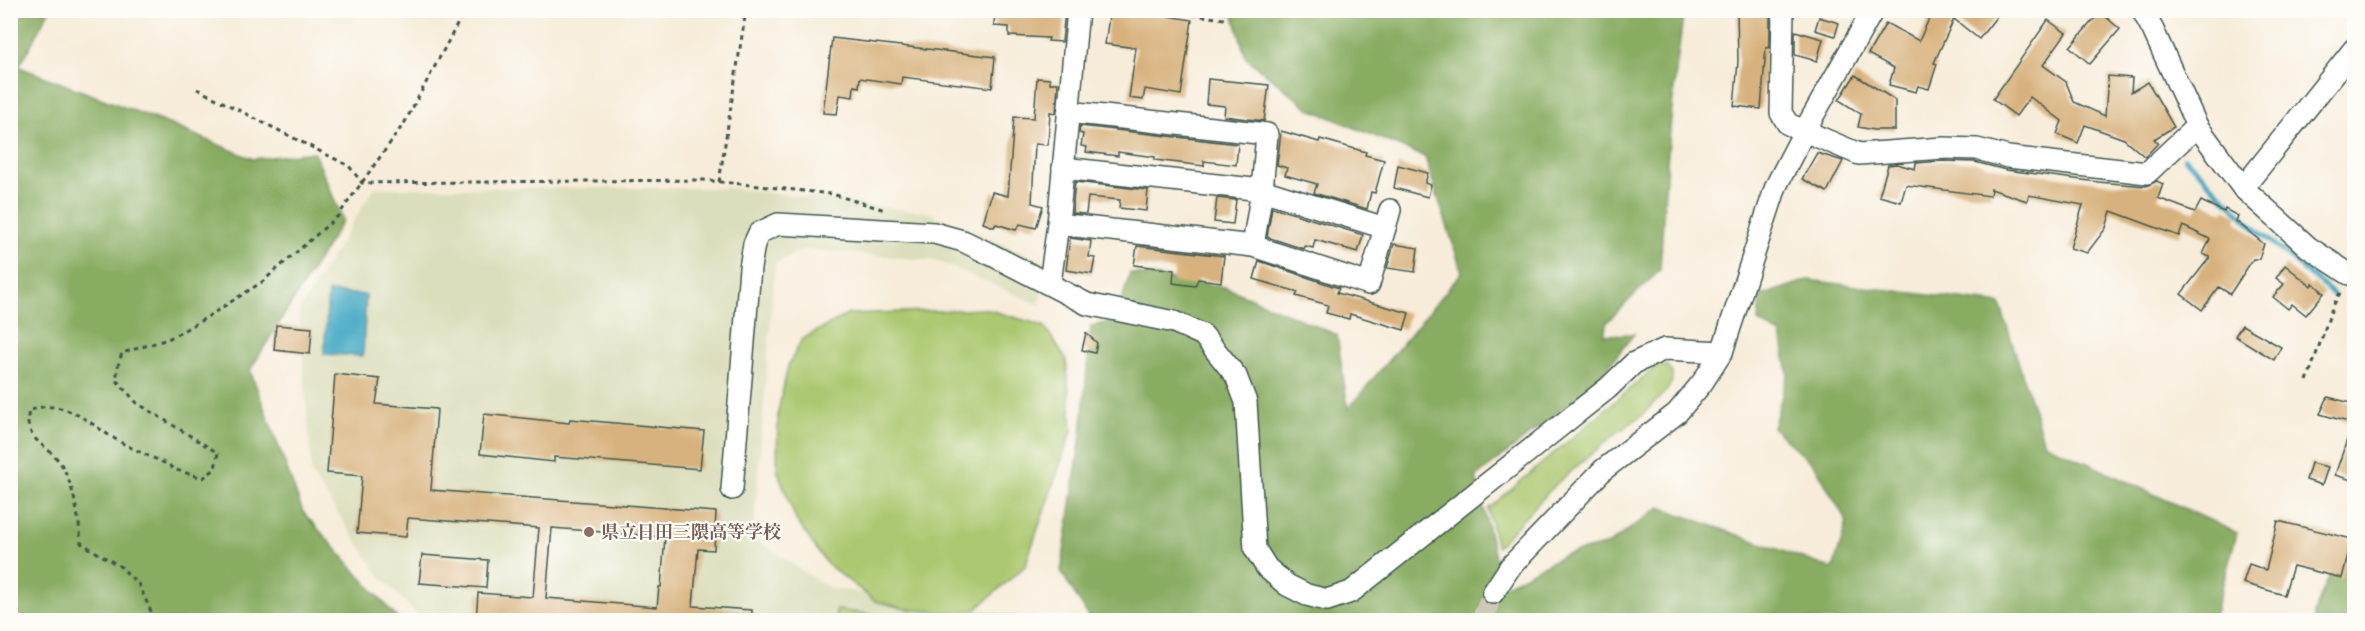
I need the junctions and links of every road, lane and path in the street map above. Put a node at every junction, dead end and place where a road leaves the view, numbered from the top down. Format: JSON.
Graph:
{"nodes":[{"id":1,"x":465,"y":10,"type":"edge"},
{"id":2,"x":746,"y":10,"type":"edge"},
{"id":3,"x":1078,"y":10,"type":"edge"},
{"id":4,"x":1158,"y":10,"type":"edge"},
{"id":5,"x":1225,"y":10,"type":"edge"},
{"id":6,"x":1783,"y":10,"type":"edge"},
{"id":7,"x":1873,"y":10,"type":"edge"},
{"id":8,"x":2142,"y":10,"type":"edge"},
{"id":9,"x":2355,"y":49,"type":"edge"},
{"id":10,"x":197,"y":89,"type":"dead end"},
{"id":11,"x":1068,"y":112,"type":"junction"},
{"id":12,"x":2197,"y":126,"type":"junction"},
{"id":13,"x":1805,"y":130,"type":"junction"},
{"id":14,"x":1063,"y":168,"type":"junction"},
{"id":15,"x":719,"y":182,"type":"junction"},
{"id":16,"x":362,"y":183,"type":"junction"},
{"id":17,"x":2243,"y":188,"type":"junction"},
{"id":18,"x":1262,"y":190,"type":"junction"},
{"id":19,"x":890,"y":212,"type":"dead end"},
{"id":20,"x":1058,"y":224,"type":"junction"},
{"id":21,"x":1253,"y":246,"type":"junction"},
{"id":22,"x":2352,"y":274,"type":"edge"},
{"id":23,"x":1050,"y":283,"type":"junction"},
{"id":24,"x":1722,"y":352,"type":"junction"},
{"id":25,"x":2307,"y":381,"type":"dead end"},
{"id":26,"x":732,"y":489,"type":"dead end"},
{"id":27,"x":1493,"y":592,"type":"tunnel mouth"},
{"id":28,"x":155,"y":621,"type":"edge"}],
"edges":[{"from":1,"to":16,"type":"path"},
{"from":2,"to":15,"type":"path"},
{"from":3,"to":11,"type":"street"},
{"from":4,"to":5,"type":"path"},
{"from":6,"to":13,"type":"street"},
{"from":7,"to":13,"type":"street"},
{"from":8,"to":12,"type":"street"},
{"from":9,"to":17,"type":"street"},
{"from":10,"to":16,"type":"path"},
{"from":11,"to":14,"type":"street"},
{"from":11,"to":18,"type":"street"},
{"from":12,"to":13,"type":"street"},
{"from":12,"to":17,"type":"street"},
{"from":13,"to":24,"type":"street"},
{"from":14,"to":18,"type":"street"},
{"from":14,"to":20,"type":"street"},
{"from":15,"to":16,"type":"path"},
{"from":15,"to":19,"type":"path"},
{"from":16,"to":28,"type":"path"},
{"from":17,"to":22,"type":"street"},
{"from":18,"to":21,"type":"street"},
{"from":18,"to":21,"type":"street"},
{"from":20,"to":21,"type":"street"},
{"from":20,"to":23,"type":"street"},
{"from":22,"to":25,"type":"path"},
{"from":23,"to":24,"type":"street"},
{"from":23,"to":26,"type":"street"},
{"from":24,"to":27,"type":"street"}]}
